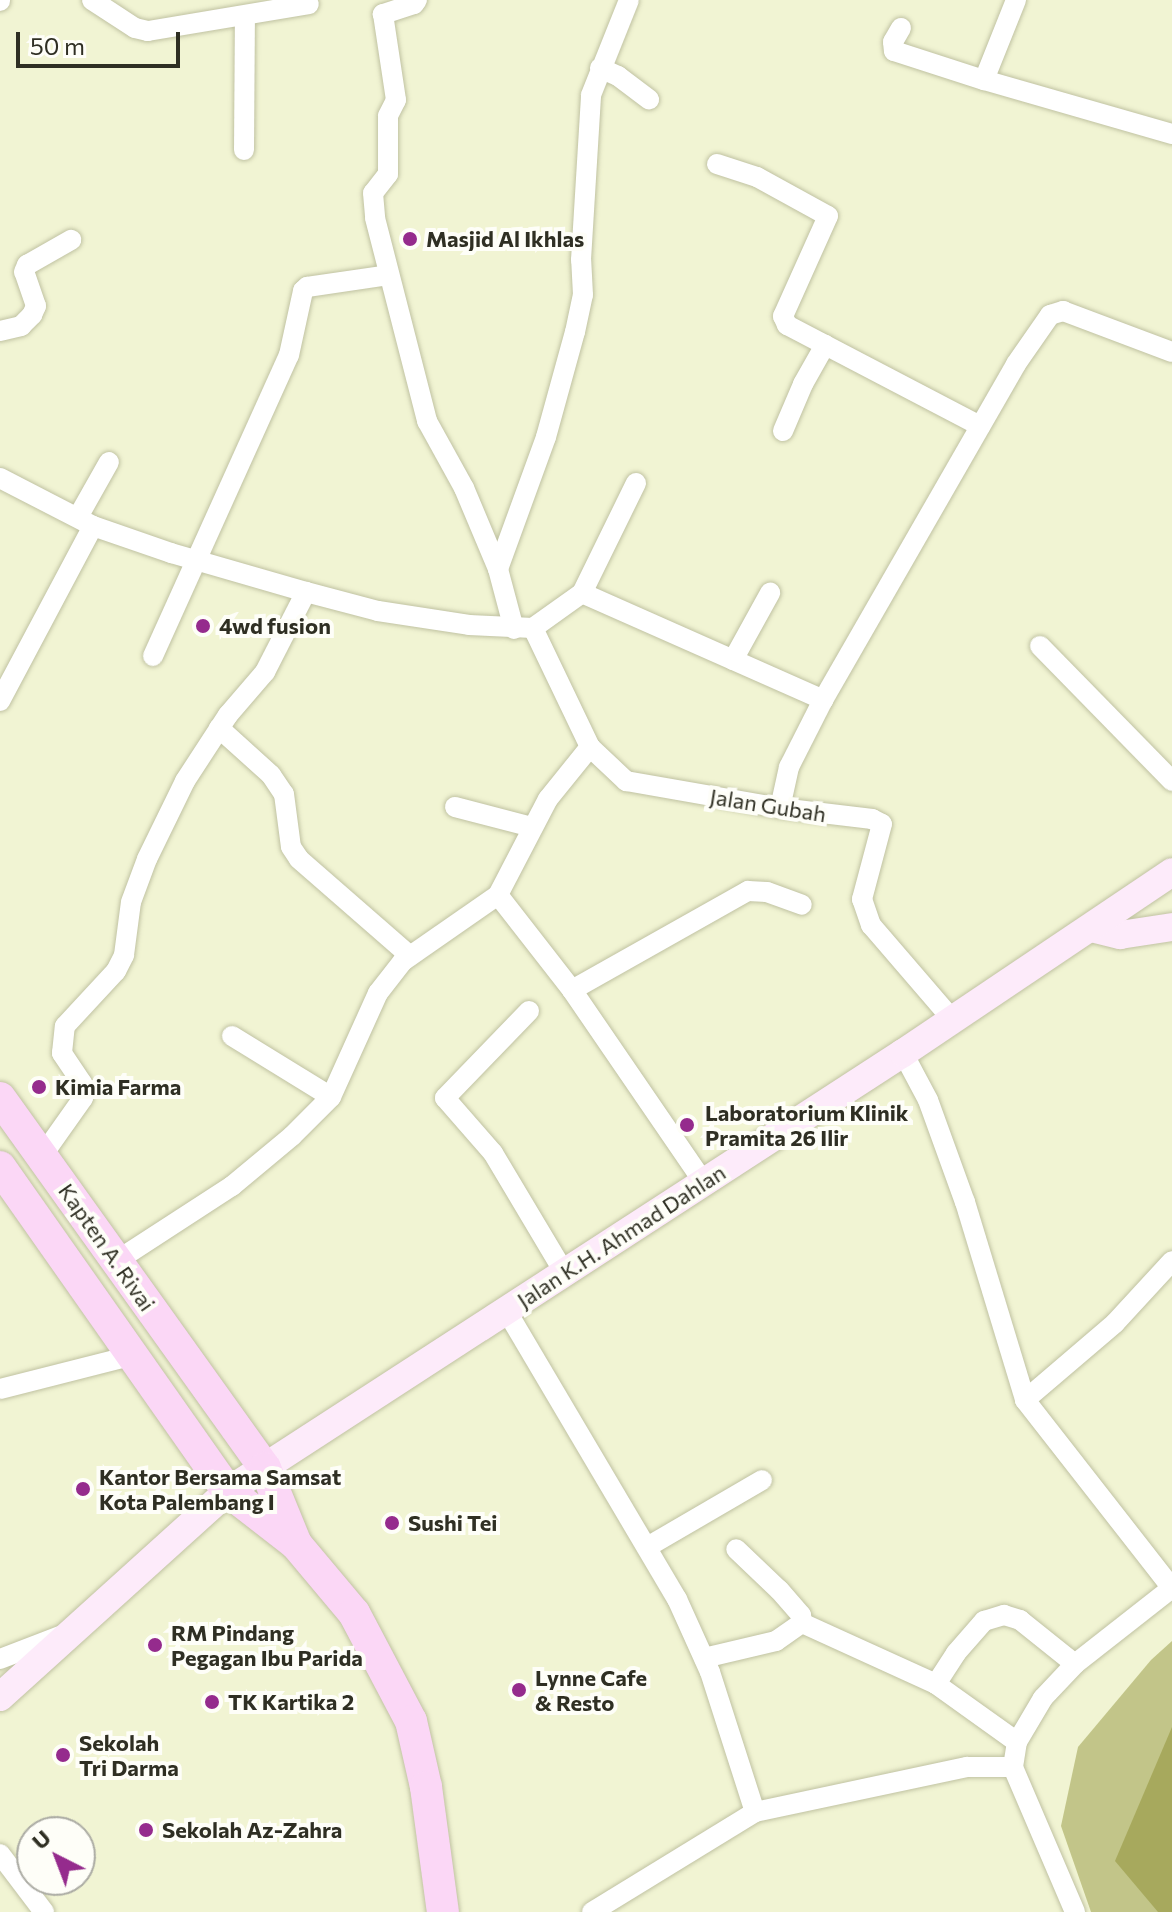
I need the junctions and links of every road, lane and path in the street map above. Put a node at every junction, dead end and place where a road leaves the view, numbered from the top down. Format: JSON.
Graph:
{"nodes":[{"id":1,"x":92,"y":0,"type":"edge"},
{"id":2,"x":417,"y":0,"type":"edge"},
{"id":3,"x":629,"y":0,"type":"edge"},
{"id":4,"x":1016,"y":0,"type":"edge"},
{"id":5,"x":309,"y":4,"type":"dead end"},
{"id":6,"x":209,"y":10,"type":"edge"},
{"id":7,"x":245,"y":16,"type":"junction"},
{"id":8,"x":901,"y":28,"type":"dead end"},
{"id":9,"x":600,"y":68,"type":"junction"},
{"id":10,"x":984,"y":80,"type":"junction"},
{"id":11,"x":649,"y":99,"type":"dead end"},
{"id":12,"x":1172,"y":134,"type":"edge"},
{"id":13,"x":244,"y":150,"type":"dead end"},
{"id":14,"x":717,"y":164,"type":"dead end"},
{"id":15,"x":71,"y":240,"type":"dead end"},
{"id":16,"x":388,"y":275,"type":"junction"},
{"id":17,"x":0,"y":331,"type":"edge"},
{"id":18,"x":825,"y":345,"type":"junction"},
{"id":19,"x":1172,"y":352,"type":"edge"},
{"id":20,"x":980,"y":426,"type":"junction"},
{"id":21,"x":783,"y":431,"type":"dead end"},
{"id":22,"x":109,"y":462,"type":"dead end"},
{"id":23,"x":0,"y":478,"type":"edge"},
{"id":24,"x":636,"y":483,"type":"dead end"},
{"id":25,"x":86,"y":521,"type":"junction"},
{"id":26,"x":198,"y":560,"type":"junction"},
{"id":27,"x":498,"y":569,"type":"junction"},
{"id":28,"x":306,"y":592,"type":"junction"},
{"id":29,"x":582,"y":593,"type":"junction"},
{"id":30,"x":770,"y":593,"type":"dead end"},
{"id":31,"x":524,"y":628,"type":"junction"},
{"id":32,"x":1040,"y":646,"type":"dead end"},
{"id":33,"x":153,"y":656,"type":"dead end"},
{"id":34,"x":733,"y":660,"type":"junction"},
{"id":35,"x":823,"y":700,"type":"junction"},
{"id":36,"x":0,"y":701,"type":"edge"},
{"id":37,"x":219,"y":728,"type":"junction"},
{"id":38,"x":590,"y":747,"type":"junction"},
{"id":39,"x":1172,"y":781,"type":"edge"},
{"id":40,"x":455,"y":807,"type":"dead end"},
{"id":41,"x":780,"y":808,"type":"junction"},
{"id":42,"x":532,"y":827,"type":"junction"},
{"id":43,"x":1172,"y":872,"type":"edge"},
{"id":44,"x":498,"y":895,"type":"junction"},
{"id":45,"x":802,"y":905,"type":"dead end"},
{"id":46,"x":1172,"y":927,"type":"edge"},
{"id":47,"x":1091,"y":928,"type":"junction"},
{"id":48,"x":410,"y":956,"type":"junction"},
{"id":49,"x":572,"y":990,"type":"junction"},
{"id":50,"x":529,"y":1011,"type":"dead end"},
{"id":51,"x":951,"y":1018,"type":"junction"},
{"id":52,"x":232,"y":1036,"type":"dead end"},
{"id":53,"x":903,"y":1053,"type":"junction"},
{"id":54,"x":331,"y":1097,"type":"junction"},
{"id":55,"x":0,"y":1098,"type":"edge"},
{"id":56,"x":42,"y":1156,"type":"junction"},
{"id":57,"x":0,"y":1167,"type":"edge"},
{"id":58,"x":704,"y":1183,"type":"junction"},
{"id":59,"x":118,"y":1260,"type":"junction"},
{"id":60,"x":1172,"y":1261,"type":"edge"},
{"id":61,"x":564,"y":1272,"type":"junction"},
{"id":62,"x":506,"y":1310,"type":"junction"},
{"id":63,"x":130,"y":1356,"type":"junction"},
{"id":64,"x":0,"y":1389,"type":"edge"},
{"id":65,"x":1025,"y":1400,"type":"junction"},
{"id":66,"x":265,"y":1468,"type":"junction"},
{"id":67,"x":762,"y":1480,"type":"dead end"},
{"id":68,"x":228,"y":1491,"type":"junction"},
{"id":69,"x":296,"y":1544,"type":"junction"},
{"id":70,"x":647,"y":1547,"type":"junction"},
{"id":71,"x":736,"y":1549,"type":"dead end"},
{"id":72,"x":1172,"y":1588,"type":"edge"},
{"id":73,"x":802,"y":1623,"type":"junction"},
{"id":74,"x":77,"y":1629,"type":"junction"},
{"id":75,"x":704,"y":1658,"type":"junction"},
{"id":76,"x":0,"y":1659,"type":"edge"},
{"id":77,"x":1075,"y":1664,"type":"junction"},
{"id":78,"x":936,"y":1684,"type":"junction"},
{"id":79,"x":0,"y":1697,"type":"edge"},
{"id":80,"x":1017,"y":1742,"type":"junction"},
{"id":81,"x":1013,"y":1767,"type":"junction"},
{"id":82,"x":755,"y":1812,"type":"junction"},
{"id":83,"x":0,"y":1854,"type":"edge"},
{"id":84,"x":44,"y":1912,"type":"edge"},
{"id":85,"x":443,"y":1912,"type":"edge"},
{"id":86,"x":592,"y":1912,"type":"edge"},
{"id":87,"x":1075,"y":1912,"type":"edge"}],
"edges":[{"from":1,"to":6,"type":"street"},
{"from":2,"to":16,"type":"street","name":"Jalan Gubah"},
{"from":3,"to":9,"type":"street"},
{"from":4,"to":10,"type":"street"},
{"from":5,"to":7,"type":"street"},
{"from":6,"to":7,"type":"street"},
{"from":7,"to":13,"type":"street"},
{"from":8,"to":10,"type":"street"},
{"from":9,"to":11,"type":"street"},
{"from":9,"to":27,"type":"street"},
{"from":10,"to":12,"type":"street"},
{"from":14,"to":18,"type":"street"},
{"from":15,"to":17,"type":"street"},
{"from":16,"to":26,"type":"street"},
{"from":16,"to":27,"type":"street","name":"Jalan Gubah"},
{"from":18,"to":20,"type":"street"},
{"from":18,"to":21,"type":"street"},
{"from":19,"to":20,"type":"street"},
{"from":20,"to":35,"type":"street"},
{"from":22,"to":25,"type":"street"},
{"from":23,"to":25,"type":"street"},
{"from":24,"to":29,"type":"street"},
{"from":25,"to":26,"type":"street"},
{"from":25,"to":36,"type":"street"},
{"from":26,"to":28,"type":"street"},
{"from":26,"to":33,"type":"street"},
{"from":27,"to":31,"type":"street","name":"Jalan Gubah"},
{"from":28,"to":31,"type":"street"},
{"from":28,"to":37,"type":"street"},
{"from":29,"to":31,"type":"street"},
{"from":29,"to":34,"type":"street"},
{"from":30,"to":34,"type":"street"},
{"from":31,"to":38,"type":"street","name":"Jalan Gubah"},
{"from":32,"to":39,"type":"street"},
{"from":34,"to":35,"type":"street"},
{"from":35,"to":41,"type":"street"},
{"from":37,"to":48,"type":"street"},
{"from":37,"to":56,"type":"street"},
{"from":38,"to":41,"type":"street","name":"Jalan Gubah"},
{"from":38,"to":42,"type":"street"},
{"from":40,"to":42,"type":"street"},
{"from":41,"to":51,"type":"street","name":"Jalan Gubah"},
{"from":42,"to":44,"type":"street"},
{"from":43,"to":47,"type":"main road","name":"Jalan K.H. Ahmad Dahlan"},
{"from":44,"to":48,"type":"street"},
{"from":44,"to":49,"type":"street"},
{"from":45,"to":49,"type":"street"},
{"from":46,"to":47,"type":"main road"},
{"from":47,"to":51,"type":"main road","name":"Jalan K.H. Ahmad Dahlan"},
{"from":48,"to":54,"type":"street"},
{"from":49,"to":58,"type":"street"},
{"from":50,"to":61,"type":"street"},
{"from":51,"to":53,"type":"main road","name":"Jalan K.H. Ahmad Dahlan"},
{"from":52,"to":54,"type":"street"},
{"from":53,"to":58,"type":"main road","name":"Jalan K.H. Ahmad Dahlan"},
{"from":53,"to":65,"type":"street"},
{"from":54,"to":59,"type":"street"},
{"from":55,"to":56,"type":"main road","name":"Kapten A. Rivai"},
{"from":56,"to":59,"type":"main road","name":"Kapten A. Rivai"},
{"from":57,"to":63,"type":"main road","name":"Kapten A. Rivai"},
{"from":58,"to":61,"type":"main road","name":"Jalan K.H. Ahmad Dahlan"},
{"from":59,"to":66,"type":"main road","name":"Kapten A. Rivai"},
{"from":60,"to":65,"type":"street"},
{"from":61,"to":62,"type":"main road","name":"Jalan K.H. Ahmad Dahlan"},
{"from":62,"to":66,"type":"main road","name":"Jalan K.H. Ahmad Dahlan"},
{"from":62,"to":70,"type":"street"},
{"from":63,"to":64,"type":"street"},
{"from":63,"to":68,"type":"main road","name":"Kapten A. Rivai"},
{"from":65,"to":72,"type":"street"},
{"from":66,"to":68,"type":"main road","name":"Jalan K.H. Ahmad Dahlan"},
{"from":66,"to":69,"type":"main road","name":"Kapten A. Rivai"},
{"from":67,"to":70,"type":"street"},
{"from":68,"to":69,"type":"main road","name":"Kapten A. Rivai"},
{"from":68,"to":74,"type":"main road","name":"Jalan K.H. Ahmad Dahlan"},
{"from":69,"to":85,"type":"main road"},
{"from":70,"to":75,"type":"street"},
{"from":71,"to":73,"type":"street"},
{"from":72,"to":77,"type":"street"},
{"from":73,"to":75,"type":"street"},
{"from":73,"to":78,"type":"street"},
{"from":74,"to":76,"type":"street"},
{"from":74,"to":79,"type":"main road","name":"Jalan K.H. Ahmad Dahlan"},
{"from":75,"to":82,"type":"street"},
{"from":77,"to":78,"type":"street"},
{"from":77,"to":80,"type":"street"},
{"from":78,"to":80,"type":"street"},
{"from":80,"to":81,"type":"street"},
{"from":81,"to":82,"type":"street"},
{"from":81,"to":87,"type":"street"},
{"from":82,"to":86,"type":"street"},
{"from":83,"to":84,"type":"street"}]}
